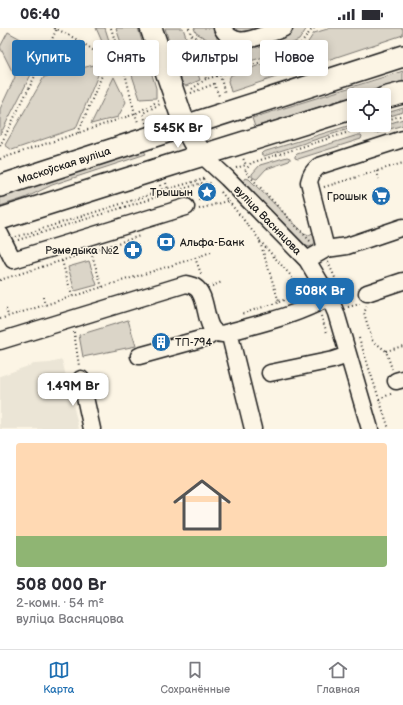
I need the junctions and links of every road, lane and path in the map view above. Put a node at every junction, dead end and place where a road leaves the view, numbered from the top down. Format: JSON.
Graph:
{"nodes":[{"id":1,"x":56,"y":28,"type":"edge"},
{"id":2,"x":111,"y":28,"type":"edge"},
{"id":3,"x":151,"y":28,"type":"edge"},
{"id":4,"x":190,"y":28,"type":"edge"},
{"id":5,"x":222,"y":28,"type":"edge"},
{"id":6,"x":284,"y":28,"type":"edge"},
{"id":7,"x":313,"y":28,"type":"edge"},
{"id":8,"x":191,"y":34,"type":"junction"},
{"id":9,"x":114,"y":40,"type":"edge"},
{"id":10,"x":202,"y":40,"type":"edge"},
{"id":11,"x":304,"y":40,"type":"edge"},
{"id":12,"x":93,"y":50,"type":"edge"},
{"id":13,"x":403,"y":56,"type":"edge"},
{"id":14,"x":102,"y":76,"type":"edge"},
{"id":15,"x":126,"y":76,"type":"edge"},
{"id":16,"x":216,"y":76,"type":"edge"},
{"id":17,"x":220,"y":76,"type":"edge"},
{"id":18,"x":206,"y":79,"type":"junction"},
{"id":19,"x":192,"y":89,"type":"dead end"},
{"id":20,"x":194,"y":92,"type":"dead end"},
{"id":21,"x":403,"y":93,"type":"edge"},
{"id":22,"x":225,"y":94,"type":"dead end"},
{"id":23,"x":219,"y":96,"type":"dead end"},
{"id":24,"x":391,"y":96,"type":"edge"},
{"id":25,"x":158,"y":101,"type":"dead end"},
{"id":26,"x":155,"y":106,"type":"dead end"},
{"id":27,"x":347,"y":110,"type":"edge"},
{"id":28,"x":135,"y":114,"type":"junction"},
{"id":29,"x":403,"y":115,"type":"edge"},
{"id":30,"x":144,"y":119,"type":"dead end"},
{"id":31,"x":391,"y":119,"type":"edge"},
{"id":32,"x":138,"y":122,"type":"dead end"},
{"id":33,"x":185,"y":126,"type":"junction"},
{"id":34,"x":349,"y":132,"type":"edge"},
{"id":35,"x":78,"y":133,"type":"junction"},
{"id":36,"x":403,"y":139,"type":"edge"},
{"id":37,"x":0,"y":146,"type":"edge"},
{"id":38,"x":202,"y":155,"type":"junction"},
{"id":39,"x":243,"y":156,"type":"dead end"},
{"id":40,"x":0,"y":159,"type":"edge"},
{"id":41,"x":250,"y":159,"type":"dead end"},
{"id":42,"x":251,"y":163,"type":"junction"},
{"id":43,"x":403,"y":163,"type":"edge"},
{"id":44,"x":236,"y":168,"type":"dead end"},
{"id":45,"x":377,"y":171,"type":"junction"},
{"id":46,"x":210,"y":178,"type":"dead end"},
{"id":47,"x":379,"y":179,"type":"dead end"},
{"id":48,"x":202,"y":183,"type":"junction"},
{"id":49,"x":214,"y":183,"type":"dead end"},
{"id":50,"x":167,"y":184,"type":"dead end"},
{"id":51,"x":160,"y":185,"type":"dead end"},
{"id":52,"x":0,"y":186,"type":"edge"},
{"id":53,"x":168,"y":189,"type":"junction"},
{"id":54,"x":311,"y":189,"type":"junction"},
{"id":55,"x":162,"y":191,"type":"junction"},
{"id":56,"x":164,"y":195,"type":"junction"},
{"id":57,"x":191,"y":209,"type":"joint"},
{"id":58,"x":0,"y":219,"type":"edge"},
{"id":59,"x":403,"y":228,"type":"edge"},
{"id":60,"x":258,"y":239,"type":"dead end"},
{"id":61,"x":3,"y":240,"type":"edge"},
{"id":62,"x":324,"y":251,"type":"junction"},
{"id":63,"x":91,"y":252,"type":"dead end"},
{"id":64,"x":211,"y":252,"type":"dead end"},
{"id":65,"x":195,"y":258,"type":"dead end"},
{"id":66,"x":307,"y":260,"type":"junction"},
{"id":67,"x":62,"y":261,"type":"dead end"},
{"id":68,"x":174,"y":261,"type":"dead end"},
{"id":69,"x":6,"y":262,"type":"edge"},
{"id":70,"x":176,"y":264,"type":"dead end"},
{"id":71,"x":130,"y":275,"type":"dead end"},
{"id":72,"x":131,"y":278,"type":"dead end"},
{"id":73,"x":403,"y":281,"type":"edge"},
{"id":74,"x":222,"y":282,"type":"dead end"},
{"id":75,"x":102,"y":287,"type":"dead end"},
{"id":76,"x":207,"y":287,"type":"dead end"},
{"id":77,"x":304,"y":291,"type":"junction"},
{"id":78,"x":367,"y":293,"type":"joint"},
{"id":79,"x":72,"y":296,"type":"dead end"},
{"id":80,"x":43,"y":297,"type":"dead end"},
{"id":81,"x":323,"y":301,"type":"junction"},
{"id":82,"x":279,"y":302,"type":"dead end"},
{"id":83,"x":45,"y":305,"type":"dead end"},
{"id":84,"x":6,"y":309,"type":"dead end"},
{"id":85,"x":8,"y":316,"type":"dead end"},
{"id":86,"x":72,"y":319,"type":"junction"},
{"id":87,"x":222,"y":332,"type":"junction"},
{"id":88,"x":0,"y":341,"type":"edge"},
{"id":89,"x":403,"y":346,"type":"edge"},
{"id":90,"x":386,"y":351,"type":"junction"},
{"id":91,"x":139,"y":356,"type":"dead end"},
{"id":92,"x":342,"y":357,"type":"junction"},
{"id":93,"x":270,"y":373,"type":"dead end"},
{"id":94,"x":81,"y":379,"type":"joint"},
{"id":95,"x":399,"y":380,"type":"edge"},
{"id":96,"x":379,"y":399,"type":"dead end"},
{"id":97,"x":92,"y":429,"type":"edge"},
{"id":98,"x":253,"y":429,"type":"edge"},
{"id":99,"x":370,"y":429,"type":"edge"}],
"edges":[{"from":1,"to":12,"type":"path"},
{"from":1,"to":37,"type":"path"},
{"from":2,"to":9,"type":"path"},
{"from":3,"to":33,"type":"main road"},
{"from":4,"to":8,"type":"path"},
{"from":5,"to":6,"type":"street"},
{"from":7,"to":11,"type":"path"},
{"from":8,"to":10,"type":"path"},
{"from":8,"to":18,"type":"path"},
{"from":13,"to":33,"type":"main road","name":"Маскоўская вуліца"},
{"from":14,"to":35,"type":"path"},
{"from":15,"to":28,"type":"path"},
{"from":16,"to":18,"type":"path"},
{"from":17,"to":22,"type":"path"},
{"from":18,"to":19,"type":"path"},
{"from":20,"to":23,"type":"path"},
{"from":21,"to":24,"type":"main road"},
{"from":25,"to":28,"type":"path"},
{"from":26,"to":30,"type":"path"},
{"from":27,"to":38,"type":"main road"},
{"from":28,"to":32,"type":"path"},
{"from":28,"to":35,"type":"path"},
{"from":29,"to":31,"type":"path"},
{"from":33,"to":38,"type":"main road"},
{"from":33,"to":52,"type":"main road","name":"Маскоўская вуліца"},
{"from":34,"to":42,"type":"path"},
{"from":35,"to":40,"type":"path"},
{"from":36,"to":54,"type":"street"},
{"from":38,"to":58,"type":"main road"},
{"from":38,"to":66,"type":"street","name":"вуліца Васняцова"},
{"from":39,"to":44,"type":"path"},
{"from":41,"to":42,"type":"path"},
{"from":42,"to":62,"type":"path"},
{"from":43,"to":45,"type":"path"},
{"from":45,"to":47,"type":"path"},
{"from":45,"to":54,"type":"path"},
{"from":46,"to":53,"type":"path"},
{"from":48,"to":49,"type":"path"},
{"from":48,"to":56,"type":"path"},
{"from":48,"to":57,"type":"path"},
{"from":50,"to":53,"type":"path"},
{"from":51,"to":55,"type":"path"},
{"from":53,"to":55,"type":"path"},
{"from":54,"to":62,"type":"street"},
{"from":55,"to":56,"type":"path"},
{"from":55,"to":61,"type":"path"},
{"from":56,"to":61,"type":"path"},
{"from":57,"to":69,"type":"street"},
{"from":59,"to":62,"type":"street"},
{"from":60,"to":77,"type":"path"},
{"from":61,"to":69,"type":"street"},
{"from":62,"to":66,"type":"street"},
{"from":63,"to":75,"type":"path"},
{"from":64,"to":65,"type":"path"},
{"from":66,"to":81,"type":"street","name":"вуліца Васняцова"},
{"from":67,"to":79,"type":"path"},
{"from":68,"to":70,"type":"path"},
{"from":71,"to":72,"type":"path"},
{"from":73,"to":78,"type":"street"},
{"from":74,"to":76,"type":"path"},
{"from":77,"to":81,"type":"path"},
{"from":77,"to":82,"type":"path"},
{"from":78,"to":90,"type":"path"},
{"from":80,"to":83,"type":"path"},
{"from":81,"to":87,"type":"street"},
{"from":81,"to":92,"type":"path"},
{"from":81,"to":92,"type":"street","name":"вуліца Васняцова"},
{"from":84,"to":85,"type":"path"},
{"from":86,"to":87,"type":"street"},
{"from":86,"to":88,"type":"street"},
{"from":86,"to":94,"type":"path"},
{"from":87,"to":91,"type":"street"},
{"from":87,"to":98,"type":"street"},
{"from":89,"to":90,"type":"path"},
{"from":90,"to":95,"type":"path"},
{"from":92,"to":93,"type":"street"},
{"from":92,"to":99,"type":"street","name":"вуліца Васняцова"},
{"from":94,"to":97,"type":"street"},
{"from":95,"to":96,"type":"path"}]}
